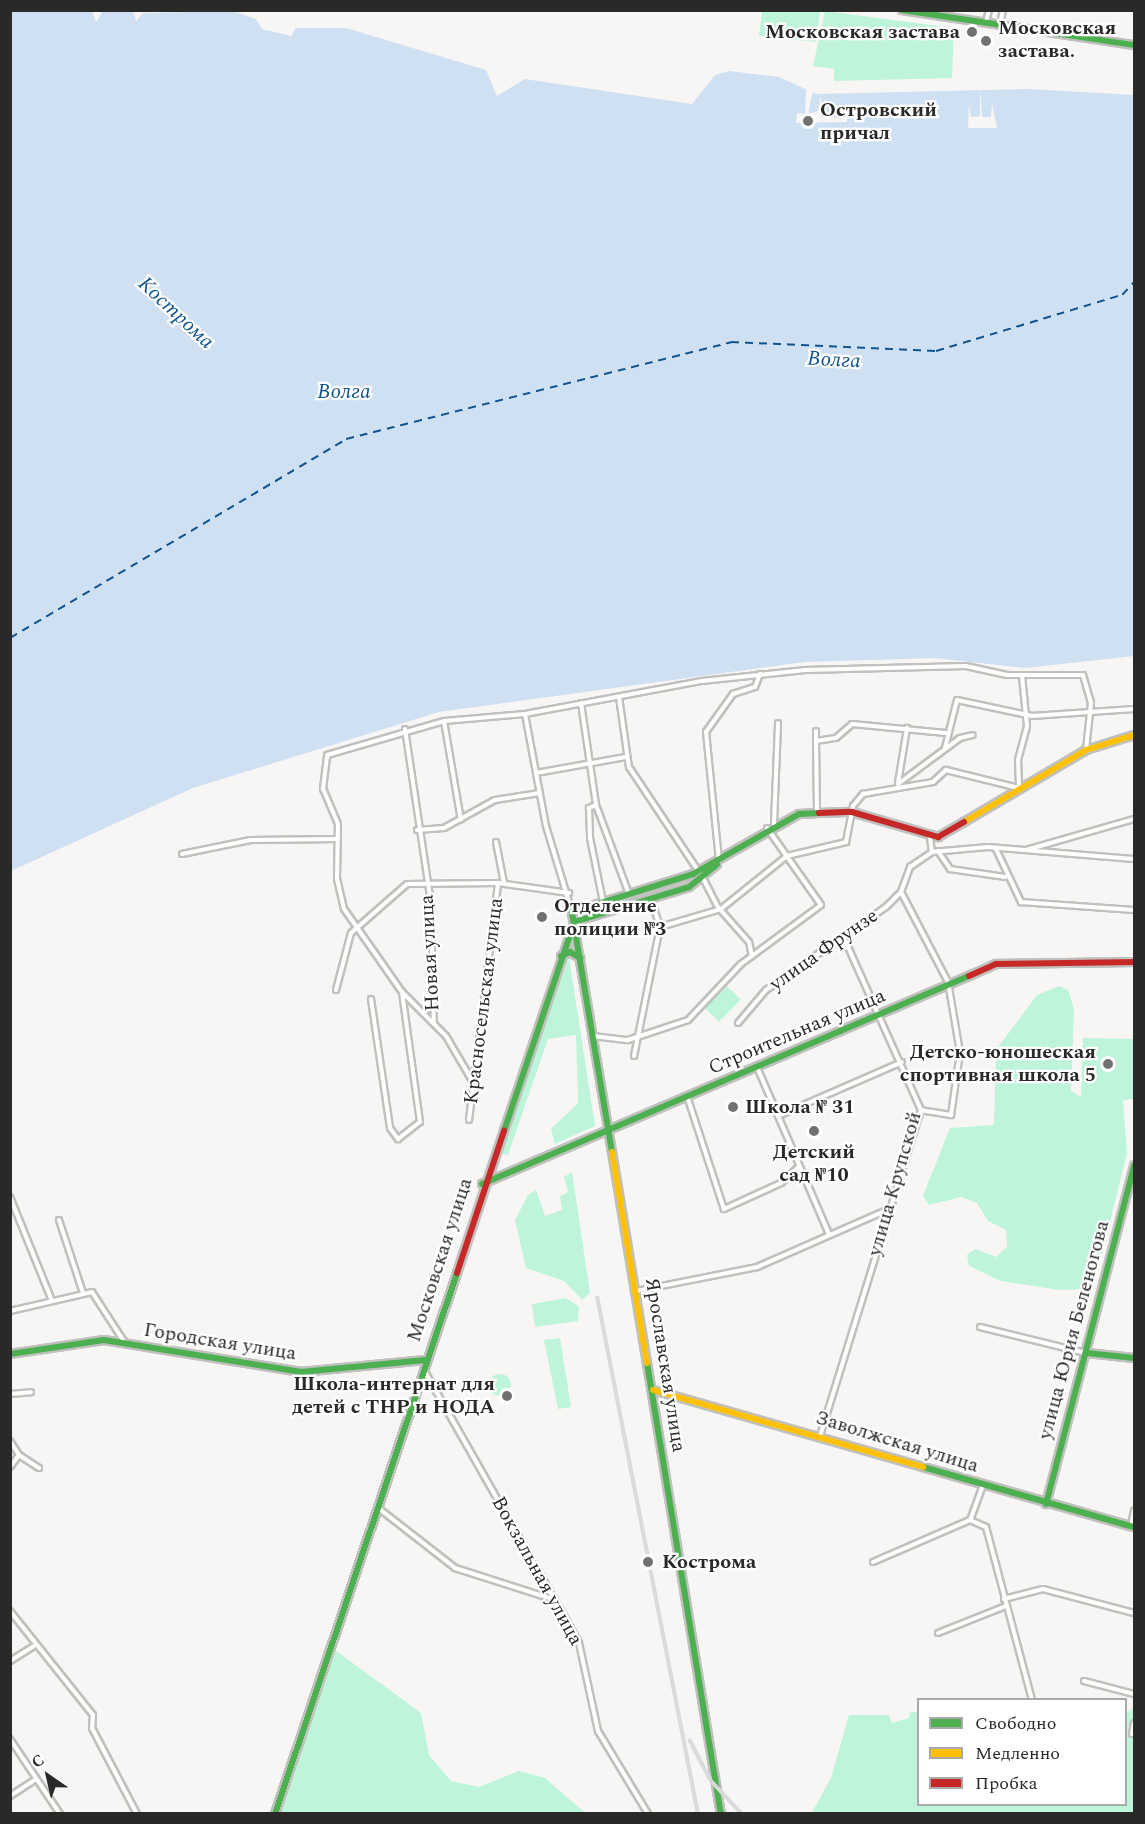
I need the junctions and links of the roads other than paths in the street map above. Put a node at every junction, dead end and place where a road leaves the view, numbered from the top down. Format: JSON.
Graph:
{"nodes":[{"id":1,"x":902,"y":10,"type":"edge"},
{"id":2,"x":989,"y":10,"type":"edge"},
{"id":3,"x":1004,"y":10,"type":"edge"},
{"id":4,"x":986,"y":22,"type":"junction"},
{"id":5,"x":1000,"y":24,"type":"junction"},
{"id":6,"x":1134,"y":45,"type":"edge"},
{"id":7,"x":760,"y":674,"type":"junction"},
{"id":8,"x":1022,"y":676,"type":"junction"},
{"id":9,"x":619,"y":697,"type":"junction"},
{"id":10,"x":580,"y":703,"type":"junction"},
{"id":11,"x":1134,"y":709,"type":"edge"},
{"id":12,"x":525,"y":714,"type":"junction"},
{"id":13,"x":1024,"y":714,"type":"junction"},
{"id":14,"x":1091,"y":714,"type":"junction"},
{"id":15,"x":444,"y":721,"type":"junction"},
{"id":16,"x":778,"y":723,"type":"dead end"},
{"id":17,"x":907,"y":728,"type":"junction"},
{"id":18,"x":405,"y":729,"type":"junction"},
{"id":19,"x":816,"y":731,"type":"dead end"},
{"id":20,"x":946,"y":734,"type":"junction"},
{"id":21,"x":973,"y":735,"type":"dead end"},
{"id":22,"x":1134,"y":735,"type":"edge"},
{"id":23,"x":816,"y":741,"type":"junction"},
{"id":24,"x":945,"y":748,"type":"junction"},
{"id":25,"x":1086,"y":750,"type":"junction"},
{"id":26,"x":626,"y":758,"type":"junction"},
{"id":27,"x":588,"y":762,"type":"junction"},
{"id":28,"x":536,"y":773,"type":"junction"},
{"id":29,"x":897,"y":784,"type":"junction"},
{"id":30,"x":1019,"y":788,"type":"junction"},
{"id":31,"x":539,"y":793,"type":"junction"},
{"id":32,"x":596,"y":805,"type":"junction"},
{"id":33,"x":817,"y":811,"type":"junction"},
{"id":34,"x":852,"y":812,"type":"junction"},
{"id":35,"x":1134,"y":819,"type":"edge"},
{"id":36,"x":461,"y":820,"type":"junction"},
{"id":37,"x":774,"y":824,"type":"junction"},
{"id":38,"x":768,"y":828,"type":"junction"},
{"id":39,"x":417,"y":830,"type":"junction"},
{"id":40,"x":930,"y":838,"type":"junction"},
{"id":41,"x":338,"y":839,"type":"junction"},
{"id":42,"x":496,"y":842,"type":"dead end"},
{"id":43,"x":996,"y":849,"type":"junction"},
{"id":44,"x":938,"y":851,"type":"junction"},
{"id":45,"x":1023,"y":851,"type":"junction"},
{"id":46,"x":932,"y":852,"type":"junction"},
{"id":47,"x":182,"y":854,"type":"dead end"},
{"id":48,"x":787,"y":856,"type":"junction"},
{"id":49,"x":1134,"y":859,"type":"edge"},
{"id":50,"x":720,"y":860,"type":"junction"},
{"id":51,"x":699,"y":872,"type":"junction"},
{"id":52,"x":1005,"y":877,"type":"junction"},
{"id":53,"x":703,"y":878,"type":"junction"},
{"id":54,"x":426,"y":882,"type":"junction"},
{"id":55,"x":501,"y":883,"type":"junction"},
{"id":56,"x":901,"y":892,"type":"junction"},
{"id":57,"x":569,"y":893,"type":"junction"},
{"id":58,"x":629,"y":894,"type":"junction"},
{"id":59,"x":651,"y":898,"type":"junction"},
{"id":60,"x":603,"y":902,"type":"junction"},
{"id":61,"x":721,"y":909,"type":"junction"},
{"id":62,"x":1134,"y":910,"type":"edge"},
{"id":63,"x":572,"y":912,"type":"junction"},
{"id":64,"x":574,"y":922,"type":"junction"},
{"id":65,"x":357,"y":926,"type":"junction"},
{"id":66,"x":660,"y":927,"type":"junction"},
{"id":67,"x":845,"y":940,"type":"junction"},
{"id":68,"x":561,"y":956,"type":"junction"},
{"id":69,"x":752,"y":957,"type":"junction"},
{"id":70,"x":580,"y":958,"type":"junction"},
{"id":71,"x":1134,"y":962,"type":"edge"},
{"id":72,"x":948,"y":984,"type":"junction"},
{"id":73,"x":336,"y":990,"type":"dead end"},
{"id":74,"x":402,"y":992,"type":"junction"},
{"id":75,"x":371,"y":999,"type":"dead end"},
{"id":76,"x":882,"y":1014,"type":"junction"},
{"id":77,"x":738,"y":1023,"type":"dead end"},
{"id":78,"x":434,"y":1024,"type":"junction"},
{"id":79,"x":593,"y":1036,"type":"junction"},
{"id":80,"x":637,"y":1038,"type":"junction"},
{"id":81,"x":634,"y":1056,"type":"dead end"},
{"id":82,"x":902,"y":1062,"type":"junction"},
{"id":83,"x":756,"y":1066,"type":"junction"},
{"id":84,"x":473,"y":1083,"type":"junction"},
{"id":85,"x":687,"y":1096,"type":"junction"},
{"id":86,"x":921,"y":1110,"type":"junction"},
{"id":87,"x":778,"y":1116,"type":"junction"},
{"id":88,"x":469,"y":1120,"type":"dead end"},
{"id":89,"x":608,"y":1130,"type":"junction"},
{"id":90,"x":1134,"y":1165,"type":"edge"},
{"id":91,"x":800,"y":1166,"type":"junction"},
{"id":92,"x":482,"y":1184,"type":"junction"},
{"id":93,"x":10,"y":1197,"type":"edge"},
{"id":94,"x":889,"y":1209,"type":"junction"},
{"id":95,"x":59,"y":1220,"type":"dead end"},
{"id":96,"x":829,"y":1234,"type":"junction"},
{"id":97,"x":636,"y":1291,"type":"junction"},
{"id":98,"x":83,"y":1293,"type":"junction"},
{"id":99,"x":52,"y":1301,"type":"junction"},
{"id":100,"x":10,"y":1311,"type":"edge"},
{"id":101,"x":980,"y":1327,"type":"dead end"},
{"id":102,"x":126,"y":1343,"type":"junction"},
{"id":103,"x":1087,"y":1353,"type":"junction"},
{"id":104,"x":10,"y":1354,"type":"edge"},
{"id":105,"x":1134,"y":1358,"type":"edge"},
{"id":106,"x":425,"y":1360,"type":"junction"},
{"id":107,"x":423,"y":1367,"type":"junction"},
{"id":108,"x":653,"y":1390,"type":"junction"},
{"id":109,"x":31,"y":1392,"type":"dead end"},
{"id":110,"x":10,"y":1394,"type":"edge"},
{"id":111,"x":820,"y":1436,"type":"junction"},
{"id":112,"x":10,"y":1441,"type":"edge"},
{"id":113,"x":19,"y":1455,"type":"junction"},
{"id":114,"x":10,"y":1467,"type":"edge"},
{"id":115,"x":39,"y":1468,"type":"dead end"},
{"id":116,"x":982,"y":1485,"type":"junction"},
{"id":117,"x":1046,"y":1504,"type":"junction"},
{"id":118,"x":376,"y":1506,"type":"junction"},
{"id":119,"x":1134,"y":1510,"type":"edge"},
{"id":120,"x":970,"y":1520,"type":"junction"},
{"id":121,"x":1133,"y":1527,"type":"edge"},
{"id":122,"x":873,"y":1562,"type":"dead end"},
{"id":123,"x":1005,"y":1599,"type":"junction"},
{"id":124,"x":555,"y":1600,"type":"junction"},
{"id":125,"x":1006,"y":1606,"type":"junction"},
{"id":126,"x":10,"y":1611,"type":"edge"},
{"id":127,"x":1134,"y":1613,"type":"edge"},
{"id":128,"x":938,"y":1633,"type":"dead end"},
{"id":129,"x":34,"y":1646,"type":"junction"},
{"id":130,"x":10,"y":1661,"type":"edge"},
{"id":131,"x":1084,"y":1681,"type":"dead end"},
{"id":132,"x":1134,"y":1694,"type":"edge"},
{"id":133,"x":1031,"y":1698,"type":"edge"},
{"id":134,"x":1134,"y":1723,"type":"edge"},
{"id":135,"x":1132,"y":1734,"type":"dead end"},
{"id":136,"x":10,"y":1739,"type":"edge"},
{"id":137,"x":36,"y":1779,"type":"junction"},
{"id":138,"x":10,"y":1796,"type":"edge"},
{"id":139,"x":60,"y":1814,"type":"edge"},
{"id":140,"x":137,"y":1814,"type":"edge"},
{"id":141,"x":275,"y":1814,"type":"edge"},
{"id":142,"x":648,"y":1814,"type":"edge"},
{"id":143,"x":721,"y":1814,"type":"edge"}],
"edges":[{"from":1,"to":4,"type":"street"},
{"from":2,"to":4,"type":"street"},
{"from":3,"to":5,"type":"street"},
{"from":4,"to":5,"type":"street"},
{"from":5,"to":6,"type":"street"},
{"from":7,"to":8,"type":"street"},
{"from":7,"to":9,"type":"street"},
{"from":7,"to":50,"type":"street"},
{"from":8,"to":13,"type":"street"},
{"from":8,"to":14,"type":"street"},
{"from":9,"to":10,"type":"street"},
{"from":9,"to":26,"type":"street"},
{"from":10,"to":12,"type":"street"},
{"from":10,"to":27,"type":"street"},
{"from":11,"to":14,"type":"street"},
{"from":12,"to":15,"type":"street"},
{"from":12,"to":28,"type":"street"},
{"from":13,"to":14,"type":"street"},
{"from":13,"to":20,"type":"street"},
{"from":13,"to":30,"type":"street"},
{"from":14,"to":25,"type":"street"},
{"from":15,"to":18,"type":"street"},
{"from":15,"to":36,"type":"street"},
{"from":16,"to":37,"type":"street"},
{"from":17,"to":20,"type":"street"},
{"from":17,"to":23,"type":"street"},
{"from":17,"to":29,"type":"street"},
{"from":18,"to":39,"type":"street","name":"Новая улица"},
{"from":18,"to":41,"type":"street"},
{"from":19,"to":23,"type":"street"},
{"from":20,"to":24,"type":"street"},
{"from":21,"to":24,"type":"street"},
{"from":22,"to":25,"type":"street"},
{"from":23,"to":33,"type":"street"},
{"from":24,"to":29,"type":"street"},
{"from":25,"to":30,"type":"street"},
{"from":26,"to":27,"type":"street"},
{"from":26,"to":51,"type":"street"},
{"from":27,"to":28,"type":"street"},
{"from":27,"to":32,"type":"street"},
{"from":28,"to":31,"type":"street"},
{"from":29,"to":30,"type":"street"},
{"from":29,"to":34,"type":"street"},
{"from":30,"to":40,"type":"street"},
{"from":31,"to":36,"type":"street"},
{"from":31,"to":57,"type":"street"},
{"from":32,"to":58,"type":"street"},
{"from":32,"to":60,"type":"street"},
{"from":33,"to":34,"type":"street"},
{"from":33,"to":37,"type":"street"},
{"from":34,"to":40,"type":"street"},
{"from":34,"to":48,"type":"street"},
{"from":35,"to":45,"type":"street"},
{"from":36,"to":39,"type":"street"},
{"from":37,"to":38,"type":"street"},
{"from":38,"to":48,"type":"street"},
{"from":38,"to":50,"type":"street"},
{"from":39,"to":54,"type":"street","name":"Новая улица"},
{"from":40,"to":46,"type":"street"},
{"from":41,"to":47,"type":"street"},
{"from":41,"to":65,"type":"street"},
{"from":42,"to":55,"type":"street","name":"Красносельская улица"},
{"from":43,"to":44,"type":"street"},
{"from":43,"to":45,"type":"street"},
{"from":43,"to":52,"type":"street"},
{"from":44,"to":46,"type":"street"},
{"from":44,"to":52,"type":"street"},
{"from":45,"to":49,"type":"street"},
{"from":46,"to":56,"type":"street","name":"улица Фрунзе"},
{"from":48,"to":61,"type":"street"},
{"from":48,"to":69,"type":"street"},
{"from":50,"to":51,"type":"street"},
{"from":50,"to":53,"type":"street"},
{"from":51,"to":58,"type":"street"},
{"from":52,"to":62,"type":"street"},
{"from":53,"to":59,"type":"street"},
{"from":53,"to":61,"type":"street"},
{"from":54,"to":55,"type":"street"},
{"from":54,"to":65,"type":"street"},
{"from":54,"to":78,"type":"street","name":"Новая улица"},
{"from":55,"to":57,"type":"street"},
{"from":55,"to":84,"type":"street","name":"Красносельская улица"},
{"from":56,"to":67,"type":"street","name":"улица Фрунзе"},
{"from":56,"to":72,"type":"street"},
{"from":57,"to":63,"type":"street"},
{"from":58,"to":60,"type":"street"},
{"from":59,"to":64,"type":"street"},
{"from":59,"to":66,"type":"street"},
{"from":60,"to":63,"type":"street"},
{"from":61,"to":66,"type":"street"},
{"from":61,"to":69,"type":"street"},
{"from":63,"to":64,"type":"street"},
{"from":64,"to":68,"type":"street","name":"Московская улица"},
{"from":64,"to":70,"type":"street","name":"Ярославская улица"},
{"from":65,"to":73,"type":"street"},
{"from":65,"to":74,"type":"street"},
{"from":66,"to":80,"type":"street"},
{"from":67,"to":76,"type":"street","name":"улица Крупской"},
{"from":67,"to":77,"type":"street","name":"улица Фрунзе"},
{"from":68,"to":70,"type":"street"},
{"from":68,"to":92,"type":"street","name":"Московская улица"},
{"from":69,"to":80,"type":"street"},
{"from":70,"to":79,"type":"street","name":"Ярославская улица"},
{"from":71,"to":72,"type":"street","name":"Строительная улица"},
{"from":72,"to":76,"type":"street","name":"Строительная улица"},
{"from":72,"to":86,"type":"street"},
{"from":74,"to":75,"type":"street"},
{"from":74,"to":78,"type":"street"},
{"from":76,"to":82,"type":"street","name":"улица Крупской"},
{"from":76,"to":83,"type":"street","name":"Строительная улица"},
{"from":78,"to":84,"type":"street"},
{"from":79,"to":80,"type":"street"},
{"from":79,"to":89,"type":"street","name":"Ярославская улица"},
{"from":80,"to":81,"type":"street"},
{"from":82,"to":86,"type":"street","name":"улица Крупской"},
{"from":82,"to":87,"type":"street"},
{"from":83,"to":85,"type":"street","name":"Строительная улица"},
{"from":83,"to":87,"type":"street"},
{"from":84,"to":88,"type":"street","name":"Красносельская улица"},
{"from":85,"to":89,"type":"street","name":"Строительная улица"},
{"from":85,"to":91,"type":"street"},
{"from":86,"to":94,"type":"street","name":"улица Крупской"},
{"from":87,"to":91,"type":"street"},
{"from":89,"to":92,"type":"street","name":"Строительная улица"},
{"from":89,"to":97,"type":"street","name":"Ярославская улица"},
{"from":90,"to":103,"type":"street","name":"улица Юрия Беленогова"},
{"from":91,"to":96,"type":"street"},
{"from":92,"to":106,"type":"street","name":"Московская улица"},
{"from":93,"to":99,"type":"street"},
{"from":94,"to":96,"type":"street"},
{"from":94,"to":111,"type":"street","name":"улица Крупской"},
{"from":95,"to":98,"type":"street"},
{"from":96,"to":97,"type":"street"},
{"from":97,"to":108,"type":"street","name":"Ярославская улица"},
{"from":98,"to":99,"type":"street"},
{"from":98,"to":102,"type":"street"},
{"from":99,"to":100,"type":"street"},
{"from":101,"to":103,"type":"street"},
{"from":102,"to":104,"type":"street","name":"Городская улица"},
{"from":102,"to":106,"type":"street","name":"Городская улица"},
{"from":103,"to":105,"type":"street"},
{"from":103,"to":117,"type":"street","name":"улица Юрия Беленогова"},
{"from":106,"to":107,"type":"street","name":"Московская улица"},
{"from":107,"to":118,"type":"street","name":"Московская улица"},
{"from":107,"to":124,"type":"street","name":"Вокзальная улица"},
{"from":108,"to":111,"type":"street","name":"Заволжская улица"},
{"from":108,"to":143,"type":"street","name":"Ярославская улица"},
{"from":109,"to":110,"type":"street"},
{"from":111,"to":116,"type":"street","name":"Заволжская улица"},
{"from":112,"to":113,"type":"street"},
{"from":113,"to":114,"type":"street"},
{"from":113,"to":115,"type":"street"},
{"from":116,"to":117,"type":"street","name":"Заволжская улица"},
{"from":116,"to":120,"type":"street"},
{"from":117,"to":121,"type":"street","name":"Заволжская улица"},
{"from":118,"to":124,"type":"street"},
{"from":118,"to":141,"type":"street","name":"Московская улица"},
{"from":119,"to":121,"type":"street","name":"Заволжская улица"},
{"from":120,"to":122,"type":"street"},
{"from":120,"to":123,"type":"street"},
{"from":123,"to":125,"type":"street"},
{"from":123,"to":127,"type":"street"},
{"from":124,"to":142,"type":"street","name":"Вокзальная улица"},
{"from":125,"to":128,"type":"street"},
{"from":125,"to":133,"type":"street"},
{"from":126,"to":129,"type":"street"},
{"from":129,"to":130,"type":"street"},
{"from":129,"to":140,"type":"street"},
{"from":131,"to":132,"type":"street"},
{"from":134,"to":135,"type":"street"},
{"from":136,"to":137,"type":"street"},
{"from":137,"to":138,"type":"street"},
{"from":137,"to":139,"type":"street"}]}
